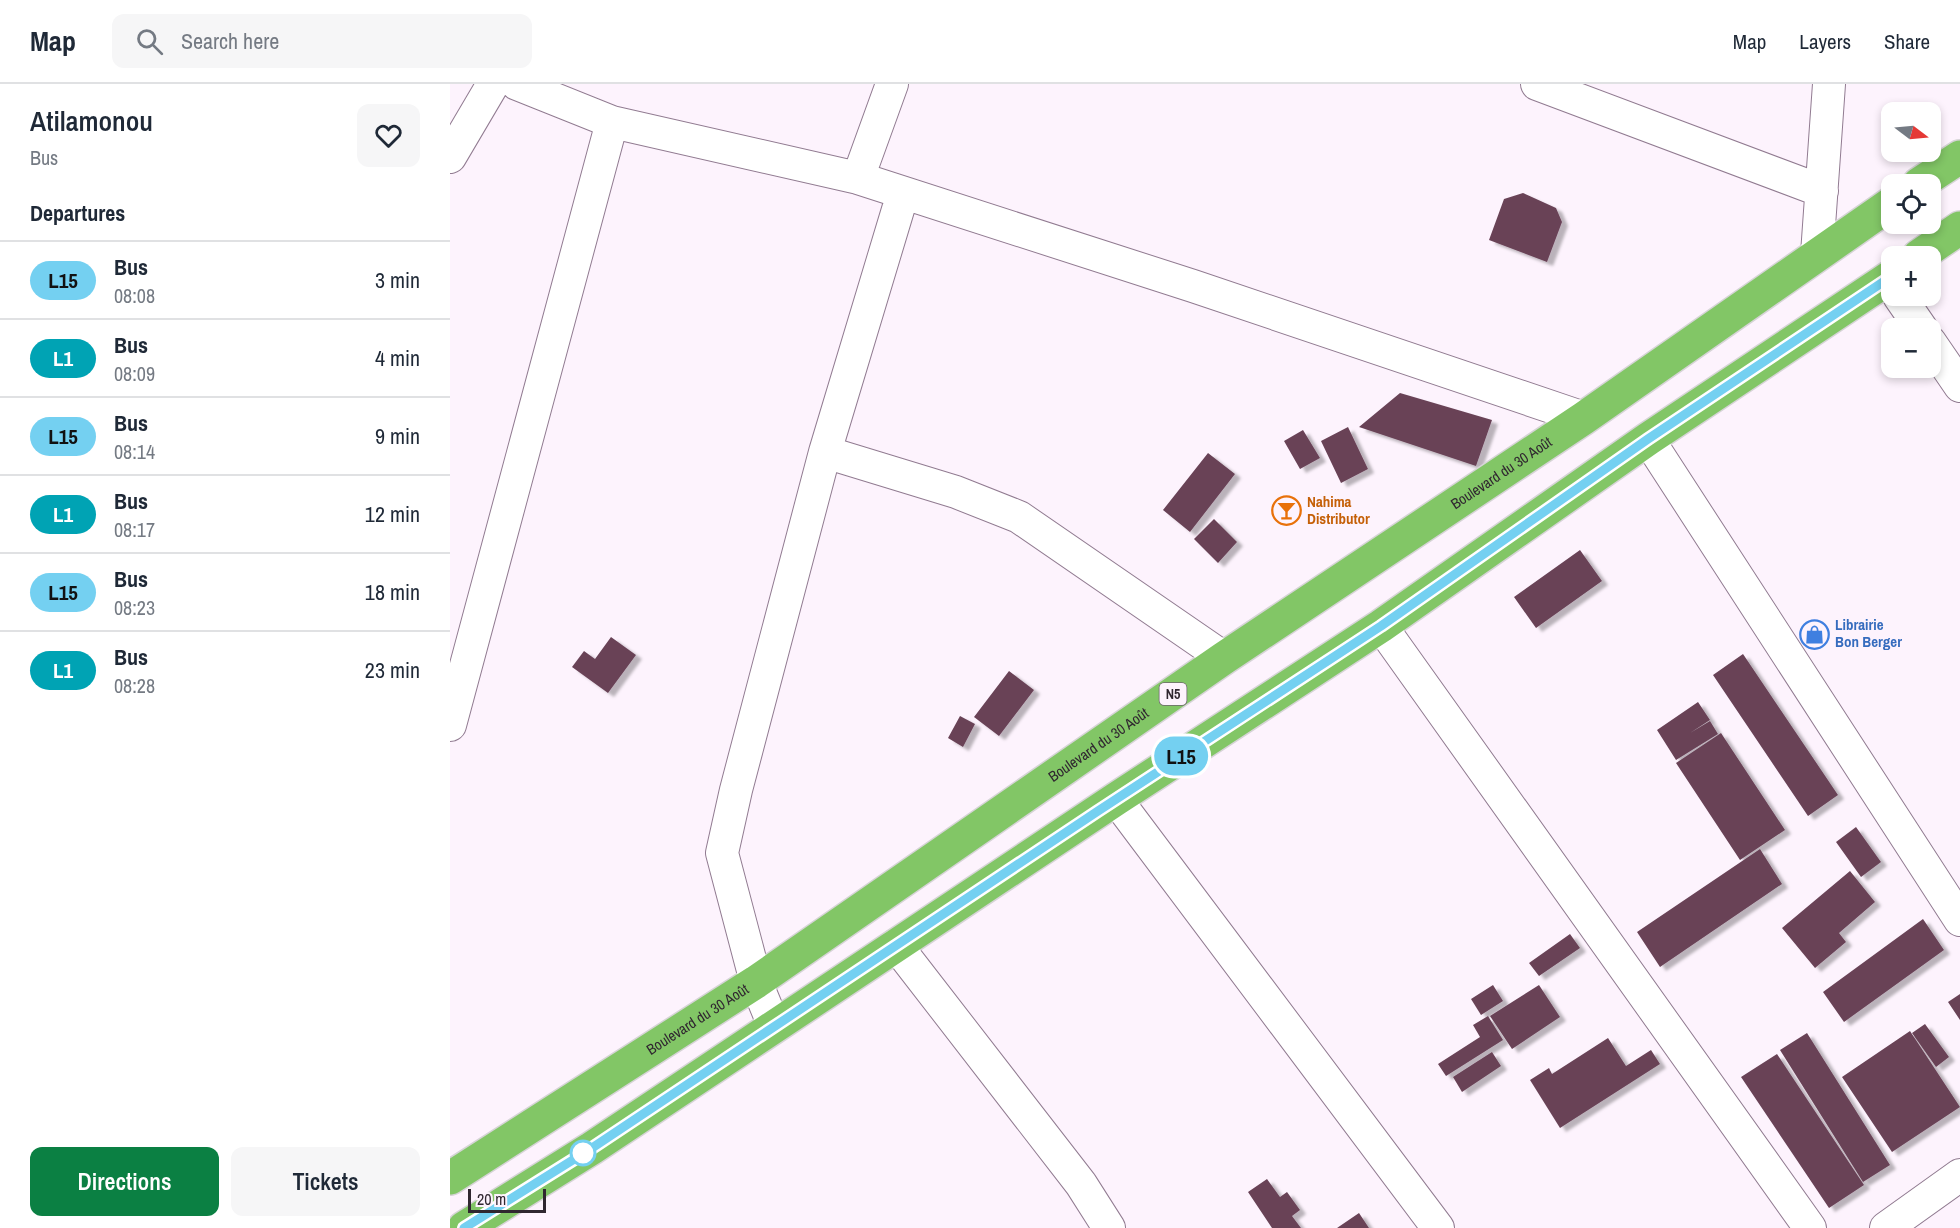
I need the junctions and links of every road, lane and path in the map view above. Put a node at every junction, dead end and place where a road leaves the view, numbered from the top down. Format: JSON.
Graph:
{"nodes":[{"id":1,"x":493,"y":84,"type":"edge"},
{"id":2,"x":517,"y":84,"type":"edge"},
{"id":3,"x":892,"y":84,"type":"edge"},
{"id":4,"x":1537,"y":84,"type":"edge"},
{"id":5,"x":1829,"y":84,"type":"edge"},
{"id":6,"x":556,"y":91,"type":"edge"},
{"id":7,"x":612,"y":122,"type":"junction"},
{"id":8,"x":450,"y":157,"type":"edge"},
{"id":9,"x":1960,"y":157,"type":"edge"},
{"id":10,"x":1934,"y":174,"type":"edge"},
{"id":11,"x":858,"y":178,"type":"junction"},
{"id":12,"x":1822,"y":191,"type":"junction"},
{"id":13,"x":903,"y":193,"type":"junction"},
{"id":14,"x":1881,"y":210,"type":"edge"},
{"id":15,"x":1960,"y":228,"type":"edge"},
{"id":16,"x":1934,"y":246,"type":"edge"},
{"id":17,"x":1817,"y":254,"type":"junction"},
{"id":18,"x":1881,"y":291,"type":"edge"},
{"id":19,"x":1941,"y":358,"type":"edge"},
{"id":20,"x":1960,"y":386,"type":"edge"},
{"id":21,"x":1584,"y":418,"type":"junction"},
{"id":22,"x":1648,"y":439,"type":"junction"},
{"id":23,"x":825,"y":452,"type":"junction"},
{"id":24,"x":1381,"y":626,"type":"junction"},
{"id":25,"x":1224,"y":658,"type":"junction"},
{"id":26,"x":450,"y":725,"type":"edge"},
{"id":27,"x":1116,"y":799,"type":"junction"},
{"id":28,"x":1960,"y":920,"type":"edge"},
{"id":29,"x":896,"y":945,"type":"junction"},
{"id":30,"x":756,"y":982,"type":"junction"},
{"id":31,"x":774,"y":1026,"type":"junction"},
{"id":32,"x":1960,"y":1175,"type":"edge"},
{"id":33,"x":450,"y":1178,"type":"edge"},
{"id":34,"x":464,"y":1228,"type":"edge"},
{"id":35,"x":1108,"y":1228,"type":"edge"},
{"id":36,"x":1438,"y":1228,"type":"edge"},
{"id":37,"x":1810,"y":1228,"type":"edge"},
{"id":38,"x":1886,"y":1228,"type":"edge"}],
"edges":[{"from":1,"to":8,"type":"street"},
{"from":2,"to":6,"type":"street"},
{"from":3,"to":11,"type":"street"},
{"from":4,"to":12,"type":"street"},
{"from":5,"to":12,"type":"street"},
{"from":6,"to":7,"type":"street"},
{"from":7,"to":11,"type":"street"},
{"from":7,"to":26,"type":"street"},
{"from":9,"to":10,"type":"highway"},
{"from":11,"to":13,"type":"street"},
{"from":12,"to":17,"type":"street"},
{"from":13,"to":21,"type":"street"},
{"from":13,"to":23,"type":"street"},
{"from":14,"to":17,"type":"highway","name":"Boulevard du 30 Août","number":"N5"},
{"from":15,"to":16,"type":"highway"},
{"from":17,"to":21,"type":"highway","name":"Boulevard du 30 Août","number":"N5"},
{"from":18,"to":22,"type":"highway"},
{"from":19,"to":20,"type":"street"},
{"from":21,"to":25,"type":"highway","name":"Boulevard du 30 Août","number":"N5"},
{"from":22,"to":24,"type":"highway"},
{"from":22,"to":28,"type":"street"},
{"from":23,"to":25,"type":"street"},
{"from":23,"to":30,"type":"street"},
{"from":24,"to":27,"type":"highway"},
{"from":24,"to":37,"type":"street"},
{"from":25,"to":30,"type":"highway","name":"Boulevard du 30 Août","number":"N5"},
{"from":27,"to":29,"type":"highway"},
{"from":27,"to":36,"type":"street"},
{"from":29,"to":31,"type":"highway"},
{"from":29,"to":35,"type":"street"},
{"from":30,"to":31,"type":"street"},
{"from":30,"to":33,"type":"highway","name":"Boulevard du 30 Août","number":"N5"},
{"from":31,"to":34,"type":"highway"},
{"from":32,"to":38,"type":"street"}]}
